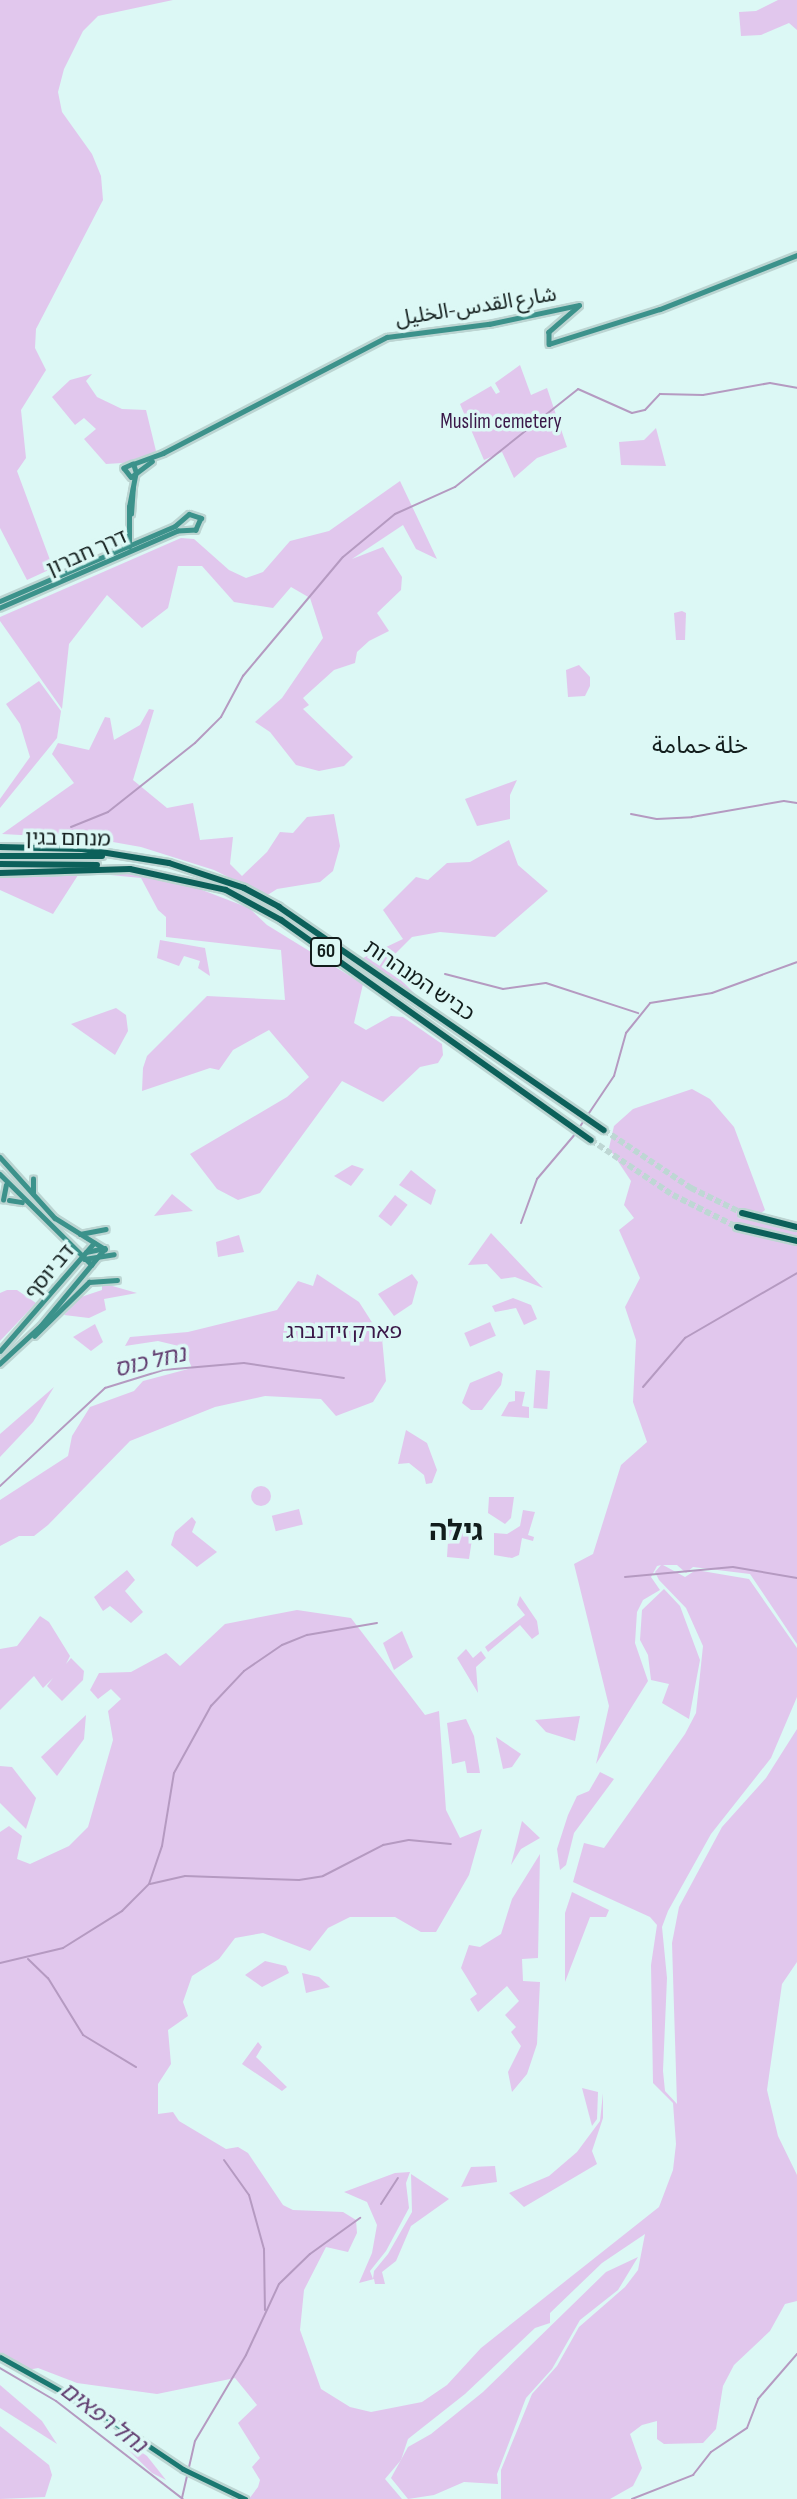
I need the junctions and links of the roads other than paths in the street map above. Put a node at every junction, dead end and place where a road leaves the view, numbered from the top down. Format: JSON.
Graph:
{"nodes":[{"id":1,"x":797,"y":255,"type":"edge"},
{"id":2,"x":163,"y":453,"type":"junction"},
{"id":3,"x":132,"y":464,"type":"junction"},
{"id":4,"x":135,"y":474,"type":"junction"},
{"id":5,"x":127,"y":476,"type":"junction"},
{"id":6,"x":133,"y":484,"type":"junction"},
{"id":7,"x":130,"y":491,"type":"junction"},
{"id":8,"x":184,"y":519,"type":"junction"},
{"id":9,"x":128,"y":521,"type":"junction"},
{"id":10,"x":188,"y":529,"type":"junction"},
{"id":11,"x":130,"y":547,"type":"junction"},
{"id":12,"x":0,"y":601,"type":"edge"},
{"id":13,"x":0,"y":608,"type":"edge"},
{"id":14,"x":0,"y":847,"type":"edge"},
{"id":15,"x":0,"y":856,"type":"edge"},
{"id":16,"x":135,"y":858,"type":"junction"},
{"id":17,"x":0,"y":864,"type":"edge"},
{"id":18,"x":130,"y":869,"type":"junction"},
{"id":19,"x":0,"y":873,"type":"edge"},
{"id":20,"x":604,"y":1130,"type":"tunnel mouth"},
{"id":21,"x":591,"y":1140,"type":"tunnel mouth"},
{"id":22,"x":0,"y":1157,"type":"edge"},
{"id":23,"x":0,"y":1174,"type":"edge"},
{"id":24,"x":33,"y":1179,"type":"dead end"},
{"id":25,"x":5,"y":1181,"type":"junction"},
{"id":26,"x":37,"y":1201,"type":"junction"},
{"id":27,"x":26,"y":1204,"type":"junction"},
{"id":28,"x":742,"y":1213,"type":"tunnel mouth"},
{"id":29,"x":737,"y":1227,"type":"tunnel mouth"},
{"id":30,"x":797,"y":1227,"type":"edge"},
{"id":31,"x":106,"y":1229,"type":"dead end"},
{"id":32,"x":80,"y":1234,"type":"junction"},
{"id":33,"x":797,"y":1241,"type":"edge"},
{"id":34,"x":94,"y":1243,"type":"junction"},
{"id":35,"x":105,"y":1248,"type":"junction"},
{"id":36,"x":87,"y":1252,"type":"junction"},
{"id":37,"x":114,"y":1254,"type":"dead end"},
{"id":38,"x":99,"y":1256,"type":"junction"},
{"id":39,"x":81,"y":1258,"type":"junction"},
{"id":40,"x":92,"y":1265,"type":"junction"},
{"id":41,"x":117,"y":1280,"type":"dead end"},
{"id":42,"x":27,"y":1340,"type":"junction"},
{"id":43,"x":0,"y":1351,"type":"edge"},
{"id":44,"x":0,"y":1364,"type":"edge"},
{"id":45,"x":0,"y":2357,"type":"edge"},
{"id":46,"x":245,"y":2499,"type":"edge"}],
"edges":[{"from":1,"to":2,"type":"main road","name":"شارع القدس-الخليل"},
{"from":2,"to":3,"type":"main road"},
{"from":2,"to":4,"type":"main road"},
{"from":3,"to":4,"type":"main road"},
{"from":3,"to":5,"type":"main road"},
{"from":4,"to":5,"type":"main road"},
{"from":4,"to":6,"type":"main road"},
{"from":5,"to":7,"type":"main road"},
{"from":6,"to":7,"type":"main road"},
{"from":6,"to":9,"type":"main road"},
{"from":7,"to":9,"type":"main road"},
{"from":8,"to":10,"type":"main road"},
{"from":8,"to":10,"type":"main road"},
{"from":8,"to":11,"type":"main road","name":"דרך חברון"},
{"from":9,"to":11,"type":"main road"},
{"from":10,"to":11,"type":"main road","name":"דרך חברון"},
{"from":11,"to":12,"type":"main road","name":"דרך חברון"},
{"from":11,"to":13,"type":"main road","name":"דרך חברון"},
{"from":14,"to":16,"type":"highway","name":"כביש המנהרות","number":"60"},
{"from":15,"to":16,"type":"highway","name":"מנחם בגין"},
{"from":16,"to":20,"type":"highway","name":"כביש המנהרות","number":"60"},
{"from":17,"to":18,"type":"highway","name":"מנחם בגין"},
{"from":18,"to":19,"type":"highway","name":"כביש המנהרות","number":"60"},
{"from":18,"to":21,"type":"highway","name":"כביש המנהרות","number":"60"},
{"from":22,"to":26,"type":"main road"},
{"from":23,"to":25,"type":"main road"},
{"from":24,"to":26,"type":"main road"},
{"from":25,"to":27,"type":"main road"},
{"from":25,"to":27,"type":"main road"},
{"from":26,"to":32,"type":"main road"},
{"from":27,"to":39,"type":"main road"},
{"from":28,"to":30,"type":"highway"},
{"from":29,"to":33,"type":"highway"},
{"from":31,"to":32,"type":"main road"},
{"from":32,"to":34,"type":"main road"},
{"from":34,"to":35,"type":"main road"},
{"from":34,"to":36,"type":"main road","name":"דב יוסף"},
{"from":35,"to":36,"type":"main road"},
{"from":35,"to":38,"type":"main road","name":"דב יוסף"},
{"from":36,"to":39,"type":"main road"},
{"from":37,"to":38,"type":"main road"},
{"from":38,"to":39,"type":"main road"},
{"from":38,"to":40,"type":"main road","name":"דב יוסף"},
{"from":39,"to":40,"type":"main road"},
{"from":39,"to":43,"type":"main road","name":"דב יוסף"},
{"from":40,"to":42,"type":"main road","name":"דב יוסף"},
{"from":41,"to":42,"type":"main road"},
{"from":42,"to":44,"type":"main road","name":"דב יוסף"},
{"from":45,"to":46,"type":"main road"}]}
